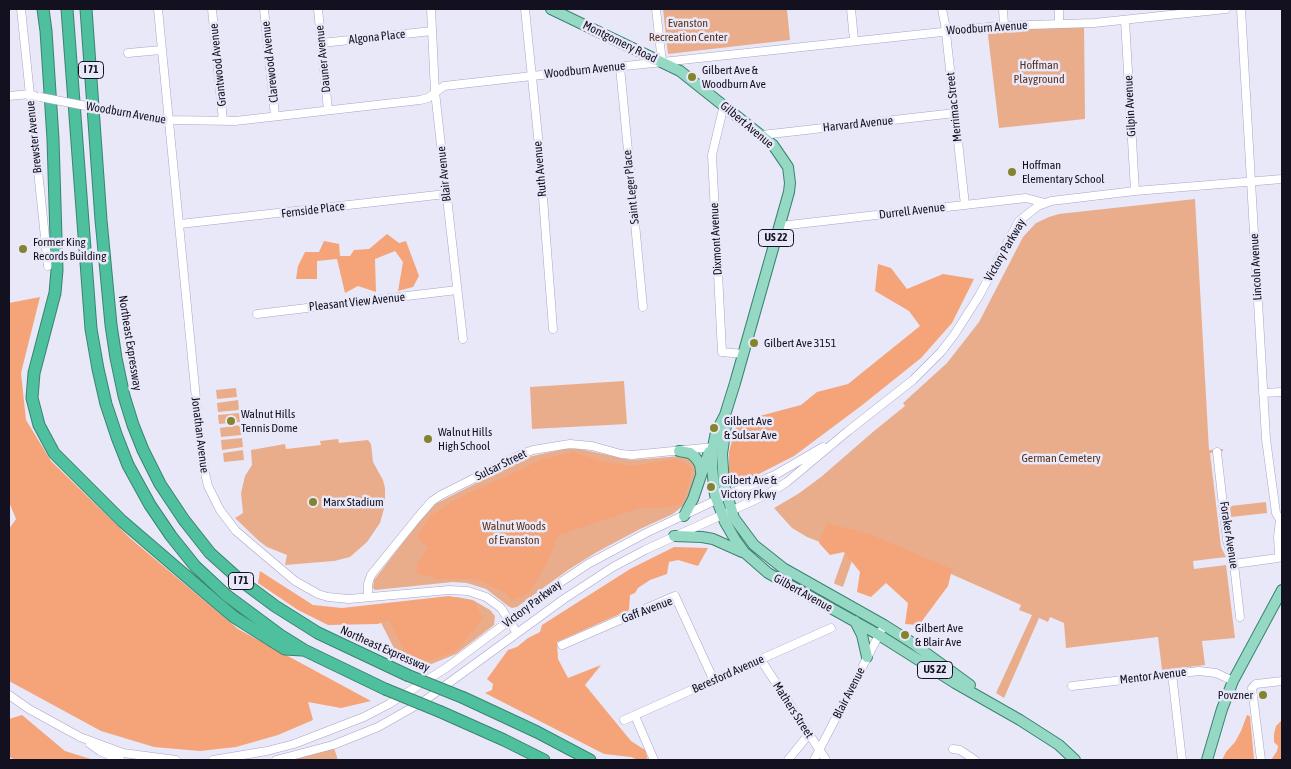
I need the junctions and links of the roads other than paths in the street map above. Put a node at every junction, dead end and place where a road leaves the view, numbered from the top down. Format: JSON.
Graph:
{"nodes":[{"id":1,"x":21,"y":9,"type":"edge"},
{"id":2,"x":43,"y":9,"type":"edge"},
{"id":3,"x":67,"y":9,"type":"edge"},
{"id":4,"x":86,"y":9,"type":"edge"},
{"id":5,"x":158,"y":9,"type":"edge"},
{"id":6,"x":212,"y":9,"type":"edge"},
{"id":7,"x":264,"y":9,"type":"edge"},
{"id":8,"x":318,"y":9,"type":"edge"},
{"id":9,"x":431,"y":9,"type":"edge"},
{"id":10,"x":525,"y":9,"type":"edge"},
{"id":11,"x":551,"y":9,"type":"edge"},
{"id":12,"x":656,"y":9,"type":"edge"},
{"id":13,"x":851,"y":9,"type":"edge"},
{"id":14,"x":942,"y":9,"type":"edge"},
{"id":15,"x":1003,"y":9,"type":"edge"},
{"id":16,"x":1059,"y":9,"type":"edge"},
{"id":17,"x":1221,"y":9,"type":"edge"},
{"id":18,"x":1226,"y":9,"type":"edge"},
{"id":19,"x":1241,"y":9,"type":"edge"},
{"id":20,"x":1125,"y":20,"type":"junction"},
{"id":21,"x":1060,"y":24,"type":"junction"},
{"id":22,"x":1004,"y":25,"type":"junction"},
{"id":23,"x":432,"y":31,"type":"junction"},
{"id":24,"x":946,"y":31,"type":"junction"},
{"id":25,"x":854,"y":40,"type":"junction"},
{"id":26,"x":322,"y":43,"type":"junction"},
{"id":27,"x":161,"y":50,"type":"junction"},
{"id":28,"x":128,"y":53,"type":"dead end"},
{"id":29,"x":662,"y":62,"type":"junction"},
{"id":30,"x":620,"y":67,"type":"junction"},
{"id":31,"x":532,"y":76,"type":"junction"},
{"id":32,"x":435,"y":92,"type":"junction"},
{"id":33,"x":30,"y":94,"type":"junction"},
{"id":34,"x":9,"y":96,"type":"edge"},
{"id":35,"x":724,"y":105,"type":"junction"},
{"id":36,"x":328,"y":110,"type":"junction"},
{"id":37,"x":955,"y":113,"type":"junction"},
{"id":38,"x":275,"y":116,"type":"junction"},
{"id":39,"x":168,"y":120,"type":"junction"},
{"id":40,"x":223,"y":121,"type":"junction"},
{"id":41,"x":762,"y":135,"type":"junction"},
{"id":42,"x":1282,"y":179,"type":"edge"},
{"id":43,"x":1252,"y":182,"type":"junction"},
{"id":44,"x":1135,"y":191,"type":"junction"},
{"id":45,"x":446,"y":194,"type":"junction"},
{"id":46,"x":1045,"y":203,"type":"junction"},
{"id":47,"x":965,"y":205,"type":"junction"},
{"id":48,"x":180,"y":224,"type":"junction"},
{"id":49,"x":780,"y":226,"type":"junction"},
{"id":50,"x":48,"y":266,"type":"dead end"},
{"id":51,"x":457,"y":290,"type":"junction"},
{"id":52,"x":643,"y":307,"type":"dead end"},
{"id":53,"x":257,"y":314,"type":"dead end"},
{"id":54,"x":553,"y":329,"type":"dead end"},
{"id":55,"x":463,"y":339,"type":"dead end"},
{"id":56,"x":743,"y":354,"type":"junction"},
{"id":57,"x":1282,"y":392,"type":"edge"},
{"id":58,"x":1264,"y":393,"type":"junction"},
{"id":59,"x":725,"y":415,"type":"junction"},
{"id":60,"x":848,"y":431,"type":"junction"},
{"id":61,"x":715,"y":447,"type":"junction"},
{"id":62,"x":679,"y":451,"type":"junction"},
{"id":63,"x":1217,"y":452,"type":"dead end"},
{"id":64,"x":702,"y":473,"type":"junction"},
{"id":65,"x":727,"y":495,"type":"junction"},
{"id":66,"x":717,"y":500,"type":"junction"},
{"id":67,"x":727,"y":512,"type":"junction"},
{"id":68,"x":684,"y":516,"type":"junction"},
{"id":69,"x":1281,"y":521,"type":"edge"},
{"id":70,"x":674,"y":536,"type":"junction"},
{"id":71,"x":744,"y":552,"type":"junction"},
{"id":72,"x":1234,"y":564,"type":"junction"},
{"id":73,"x":1282,"y":590,"type":"edge"},
{"id":74,"x":368,"y":598,"type":"junction"},
{"id":75,"x":1240,"y":617,"type":"dead end"},
{"id":76,"x":510,"y":620,"type":"junction"},
{"id":77,"x":854,"y":620,"type":"junction"},
{"id":78,"x":884,"y":625,"type":"junction"},
{"id":79,"x":831,"y":628,"type":"dead end"},
{"id":80,"x":517,"y":633,"type":"junction"},
{"id":81,"x":879,"y":635,"type":"junction"},
{"id":82,"x":562,"y":645,"type":"dead end"},
{"id":83,"x":304,"y":650,"type":"junction"},
{"id":84,"x":868,"y":657,"type":"junction"},
{"id":85,"x":761,"y":660,"type":"junction"},
{"id":86,"x":1172,"y":674,"type":"junction"},
{"id":87,"x":714,"y":681,"type":"junction"},
{"id":88,"x":1233,"y":681,"type":"junction"},
{"id":89,"x":1282,"y":681,"type":"edge"},
{"id":90,"x":1072,"y":686,"type":"dead end"},
{"id":91,"x":9,"y":695,"type":"edge"},
{"id":92,"x":993,"y":703,"type":"junction"},
{"id":93,"x":635,"y":716,"type":"junction"},
{"id":94,"x":624,"y":720,"type":"dead end"},
{"id":95,"x":809,"y":734,"type":"junction"},
{"id":96,"x":80,"y":737,"type":"junction"},
{"id":97,"x":953,"y":749,"type":"dead end"},
{"id":98,"x":820,"y":751,"type":"junction"},
{"id":99,"x":120,"y":760,"type":"edge"},
{"id":100,"x":176,"y":760,"type":"edge"},
{"id":101,"x":213,"y":760,"type":"edge"},
{"id":102,"x":276,"y":760,"type":"edge"},
{"id":103,"x":544,"y":760,"type":"edge"},
{"id":104,"x":590,"y":760,"type":"edge"},
{"id":105,"x":654,"y":760,"type":"edge"},
{"id":106,"x":788,"y":760,"type":"edge"},
{"id":107,"x":814,"y":760,"type":"edge"},
{"id":108,"x":826,"y":760,"type":"edge"},
{"id":109,"x":975,"y":760,"type":"edge"},
{"id":110,"x":1075,"y":760,"type":"edge"},
{"id":111,"x":1182,"y":760,"type":"edge"},
{"id":112,"x":1207,"y":760,"type":"edge"},
{"id":113,"x":1261,"y":760,"type":"edge"}],
"edges":[{"from":1,"to":33,"type":"street","name":"Brewster Avenue"},
{"from":2,"to":83,"type":"highway"},
{"from":3,"to":83,"type":"highway","number":"I 71"},
{"from":4,"to":104,"type":"highway","name":"Northeast Expressway","number":"I 71","bridge":true},
{"from":5,"to":27,"type":"street","name":"Jonathan Avenue"},
{"from":6,"to":40,"type":"street","name":"Grantwood Avenue"},
{"from":7,"to":38,"type":"street","name":"Clarewood Avenue"},
{"from":8,"to":26,"type":"street","name":"Dauner Avenue"},
{"from":9,"to":23,"type":"street","name":"Blair Avenue"},
{"from":10,"to":31,"type":"street","name":"Ruth Avenue"},
{"from":11,"to":29,"type":"main road","name":"Montgomery Road","number":"US 22"},
{"from":12,"to":29,"type":"street"},
{"from":13,"to":25,"type":"street"},
{"from":14,"to":24,"type":"street","name":"Merrimac Street"},
{"from":15,"to":22,"type":"street"},
{"from":16,"to":21,"type":"street"},
{"from":17,"to":18,"type":"street","name":"Woodburn Avenue"},
{"from":17,"to":20,"type":"street","name":"Woodburn Avenue"},
{"from":19,"to":43,"type":"street","name":"Lincoln Avenue"},
{"from":20,"to":21,"type":"street","name":"Woodburn Avenue"},
{"from":20,"to":44,"type":"street","name":"Gilpin Avenue"},
{"from":21,"to":22,"type":"street","name":"Woodburn Avenue"},
{"from":22,"to":24,"type":"street","name":"Woodburn Avenue"},
{"from":23,"to":26,"type":"street","name":"Algona Place"},
{"from":23,"to":32,"type":"street","name":"Blair Avenue"},
{"from":24,"to":25,"type":"street","name":"Woodburn Avenue"},
{"from":24,"to":37,"type":"street","name":"Merrimac Street"},
{"from":25,"to":29,"type":"street","name":"Woodburn Avenue"},
{"from":26,"to":36,"type":"street","name":"Dauner Avenue"},
{"from":27,"to":28,"type":"street"},
{"from":27,"to":39,"type":"street","name":"Jonathan Avenue"},
{"from":29,"to":30,"type":"street","name":"Woodburn Avenue"},
{"from":29,"to":35,"type":"main road","name":"Gilbert Avenue","number":"US 22"},
{"from":30,"to":31,"type":"street","name":"Woodburn Avenue"},
{"from":30,"to":52,"type":"street","name":"Saint Leger Place"},
{"from":31,"to":32,"type":"street","name":"Woodburn Avenue"},
{"from":31,"to":54,"type":"street","name":"Ruth Avenue"},
{"from":32,"to":36,"type":"street","name":"Woodburn Avenue"},
{"from":32,"to":45,"type":"street","name":"Blair Avenue"},
{"from":33,"to":34,"type":"street","name":"Woodburn Avenue"},
{"from":33,"to":39,"type":"street","name":"Woodburn Avenue","bridge":true},
{"from":33,"to":50,"type":"street","name":"Brewster Avenue"},
{"from":35,"to":41,"type":"main road","name":"Gilbert Avenue","number":"US 22"},
{"from":35,"to":56,"type":"street","name":"Dixmont Avenue"},
{"from":36,"to":38,"type":"street","name":"Woodburn Avenue"},
{"from":37,"to":41,"type":"street","name":"Harvard Avenue"},
{"from":37,"to":47,"type":"street","name":"Merrimac Street"},
{"from":38,"to":40,"type":"street","name":"Woodburn Avenue"},
{"from":39,"to":40,"type":"street","name":"Woodburn Avenue"},
{"from":39,"to":48,"type":"street","name":"Jonathan Avenue"},
{"from":41,"to":49,"type":"main road","name":"Gilbert Avenue","number":"US 22"},
{"from":42,"to":43,"type":"street","name":"Victory Parkway"},
{"from":43,"to":44,"type":"street","name":"Victory Parkway"},
{"from":43,"to":58,"type":"street","name":"Lincoln Avenue"},
{"from":44,"to":46,"type":"street","name":"Victory Parkway"},
{"from":45,"to":48,"type":"street","name":"Fernside Place"},
{"from":45,"to":51,"type":"street","name":"Blair Avenue"},
{"from":46,"to":47,"type":"street","name":"Durrell Avenue"},
{"from":46,"to":60,"type":"street","name":"Victory Parkway"},
{"from":47,"to":49,"type":"street","name":"Durrell Avenue"},
{"from":48,"to":74,"type":"street","name":"Jonathan Avenue"},
{"from":49,"to":56,"type":"main road","name":"Gilbert Avenue","number":"US 22"},
{"from":51,"to":53,"type":"street","name":"Pleasant View Avenue"},
{"from":51,"to":55,"type":"street","name":"Blair Avenue"},
{"from":56,"to":59,"type":"main road","name":"Gilbert Avenue","number":"US 22"},
{"from":57,"to":58,"type":"street"},
{"from":58,"to":69,"type":"street","name":"Lincoln Avenue"},
{"from":59,"to":61,"type":"main road","name":"Gilbert Avenue","number":"US 22"},
{"from":59,"to":61,"type":"main road","name":"Gilbert Avenue","number":"US 22"},
{"from":60,"to":65,"type":"street","name":"Victory Parkway"},
{"from":60,"to":67,"type":"street","name":"Victory Parkway"},
{"from":61,"to":62,"type":"street","name":"Sulsar Street"},
{"from":61,"to":64,"type":"main road"},
{"from":61,"to":65,"type":"main road","name":"Gilbert Avenue","number":"US 22"},
{"from":61,"to":66,"type":"main road","name":"Gilbert Avenue","number":"US 22"},
{"from":62,"to":64,"type":"main road"},
{"from":62,"to":74,"type":"street","name":"Sulsar Street"},
{"from":63,"to":72,"type":"street","name":"Foraker Avenue"},
{"from":64,"to":68,"type":"main road"},
{"from":65,"to":66,"type":"street","name":"Victory Parkway"},
{"from":65,"to":67,"type":"main road","name":"Gilbert Avenue","number":"US 22"},
{"from":66,"to":67,"type":"main road","name":"Gilbert Avenue","number":"US 22"},
{"from":66,"to":68,"type":"street","name":"Victory Parkway"},
{"from":67,"to":70,"type":"street","name":"Victory Parkway"},
{"from":67,"to":71,"type":"main road","name":"Gilbert Avenue","number":"US 22"},
{"from":67,"to":78,"type":"main road","name":"Gilbert Avenue","number":"US 22"},
{"from":68,"to":76,"type":"street","name":"Victory Parkway"},
{"from":69,"to":72,"type":"street","name":"Lincoln Avenue"},
{"from":70,"to":71,"type":"main road"},
{"from":70,"to":80,"type":"street","name":"Victory Parkway"},
{"from":71,"to":77,"type":"main road","name":"Gilbert Avenue","number":"US 22"},
{"from":72,"to":75,"type":"street","name":"Foraker Avenue"},
{"from":73,"to":88,"type":"main road"},
{"from":74,"to":76,"type":"street","name":"Jonathan Avenue"},
{"from":76,"to":80,"type":"street","name":"Jonathan Avenue"},
{"from":76,"to":101,"type":"street","name":"Victory Parkway"},
{"from":77,"to":81,"type":"main road","name":"Gilbert Avenue","number":"US 22"},
{"from":77,"to":84,"type":"main road"},
{"from":78,"to":81,"type":"street","name":"Blair Avenue"},
{"from":78,"to":92,"type":"main road","name":"Gilbert Avenue","number":"US 22"},
{"from":79,"to":85,"type":"street","name":"Beresford Avenue"},
{"from":80,"to":102,"type":"street","name":"Victory Parkway"},
{"from":81,"to":84,"type":"street","name":"Blair Avenue"},
{"from":81,"to":92,"type":"main road","name":"Gilbert Avenue","number":"US 22"},
{"from":82,"to":87,"type":"street","name":"Gaff Avenue"},
{"from":83,"to":103,"type":"highway","number":"I 71","bridge":true},
{"from":84,"to":98,"type":"street","name":"Blair Avenue"},
{"from":85,"to":87,"type":"street","name":"Beresford Avenue"},
{"from":85,"to":95,"type":"street","name":"Mathers Street"},
{"from":86,"to":88,"type":"street","name":"Mentor Avenue"},
{"from":86,"to":90,"type":"street","name":"Mentor Avenue"},
{"from":86,"to":111,"type":"street"},
{"from":87,"to":93,"type":"street","name":"Beresford Avenue"},
{"from":88,"to":112,"type":"main road"},
{"from":89,"to":113,"type":"street"},
{"from":91,"to":96,"type":"street"},
{"from":92,"to":110,"type":"main road","name":"Gilbert Avenue","number":"US 22"},
{"from":93,"to":94,"type":"street","name":"Beresford Avenue"},
{"from":93,"to":105,"type":"street"},
{"from":95,"to":98,"type":"street","name":"Mathers Street"},
{"from":95,"to":106,"type":"street"},
{"from":96,"to":99,"type":"street"},
{"from":96,"to":100,"type":"street"},
{"from":97,"to":109,"type":"street"},
{"from":98,"to":107,"type":"street","name":"Blair Avenue"},
{"from":98,"to":108,"type":"street","name":"Mathers Street"}]}
